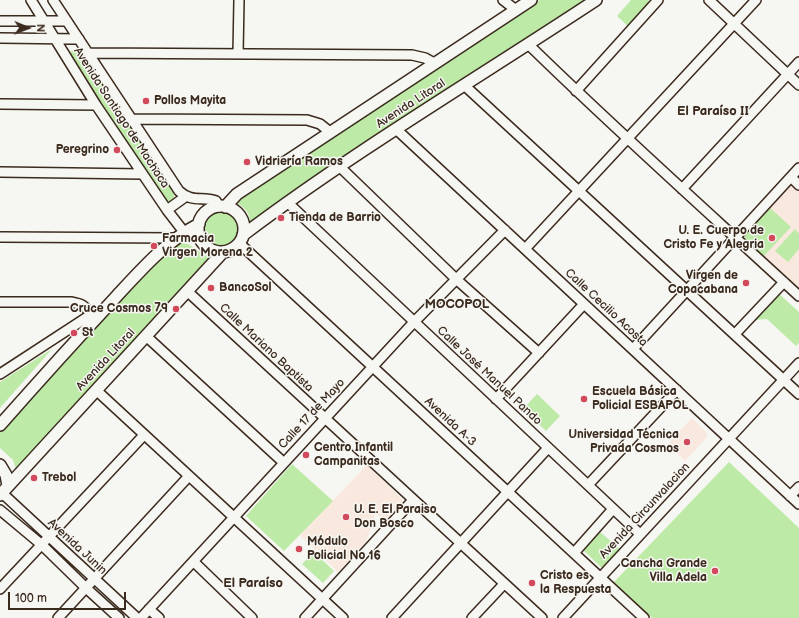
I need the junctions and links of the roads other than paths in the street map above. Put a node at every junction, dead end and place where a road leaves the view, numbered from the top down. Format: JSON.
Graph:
{"nodes":[{"id":1,"x":31,"y":0,"type":"edge"},
{"id":2,"x":53,"y":0,"type":"edge"},
{"id":3,"x":239,"y":0,"type":"edge"},
{"id":4,"x":503,"y":0,"type":"edge"},
{"id":5,"x":531,"y":0,"type":"edge"},
{"id":6,"x":596,"y":0,"type":"edge"},
{"id":7,"x":658,"y":0,"type":"edge"},
{"id":8,"x":709,"y":0,"type":"edge"},
{"id":9,"x":756,"y":0,"type":"edge"},
{"id":10,"x":516,"y":10,"type":"junction"},
{"id":11,"x":0,"y":21,"type":"edge"},
{"id":12,"x":46,"y":21,"type":"junction"},
{"id":13,"x":67,"y":21,"type":"junction"},
{"id":14,"x":735,"y":24,"type":"junction"},
{"id":15,"x":0,"y":38,"type":"edge"},
{"id":16,"x":55,"y":38,"type":"junction"},
{"id":17,"x":79,"y":39,"type":"junction"},
{"id":18,"x":529,"y":45,"type":"junction"},
{"id":19,"x":89,"y":53,"type":"junction"},
{"id":20,"x":238,"y":54,"type":"junction"},
{"id":21,"x":799,"y":62,"type":"edge"},
{"id":22,"x":434,"y":63,"type":"junction"},
{"id":23,"x":788,"y":74,"type":"junction"},
{"id":24,"x":464,"y":85,"type":"junction"},
{"id":25,"x":799,"y":85,"type":"edge"},
{"id":26,"x":576,"y":91,"type":"junction"},
{"id":27,"x":0,"y":104,"type":"edge"},
{"id":28,"x":96,"y":105,"type":"junction"},
{"id":29,"x":131,"y":119,"type":"junction"},
{"id":30,"x":396,"y":129,"type":"junction"},
{"id":31,"x":330,"y":132,"type":"junction"},
{"id":32,"x":627,"y":140,"type":"junction"},
{"id":33,"x":339,"y":166,"type":"junction"},
{"id":34,"x":799,"y":168,"type":"edge"},
{"id":35,"x":0,"y":172,"type":"edge"},
{"id":36,"x":142,"y":174,"type":"junction"},
{"id":37,"x":790,"y":177,"type":"junction"},
{"id":38,"x":799,"y":185,"type":"edge"},
{"id":39,"x":682,"y":188,"type":"junction"},
{"id":40,"x":579,"y":191,"type":"junction"},
{"id":41,"x":185,"y":197,"type":"junction"},
{"id":42,"x":287,"y":202,"type":"junction"},
{"id":43,"x":222,"y":207,"type":"junction"},
{"id":44,"x":167,"y":210,"type":"junction"},
{"id":45,"x":199,"y":224,"type":"junction"},
{"id":46,"x":505,"y":230,"type":"junction"},
{"id":47,"x":184,"y":232,"type":"junction"},
{"id":48,"x":0,"y":237,"type":"edge"},
{"id":49,"x":175,"y":238,"type":"junction"},
{"id":50,"x":200,"y":238,"type":"junction"},
{"id":51,"x":735,"y":238,"type":"junction"},
{"id":52,"x":241,"y":239,"type":"junction"},
{"id":53,"x":525,"y":249,"type":"junction"},
{"id":54,"x":223,"y":252,"type":"junction"},
{"id":55,"x":456,"y":279,"type":"junction"},
{"id":56,"x":784,"y":282,"type":"junction"},
{"id":57,"x":687,"y":290,"type":"junction"},
{"id":58,"x":187,"y":291,"type":"junction"},
{"id":59,"x":799,"y":296,"type":"edge"},
{"id":60,"x":0,"y":302,"type":"edge"},
{"id":61,"x":584,"y":304,"type":"junction"},
{"id":62,"x":94,"y":316,"type":"junction"},
{"id":63,"x":414,"y":322,"type":"junction"},
{"id":64,"x":735,"y":334,"type":"junction"},
{"id":65,"x":146,"y":336,"type":"junction"},
{"id":66,"x":633,"y":349,"type":"junction"},
{"id":67,"x":539,"y":353,"type":"junction"},
{"id":68,"x":799,"y":363,"type":"edge"},
{"id":69,"x":373,"y":367,"type":"junction"},
{"id":70,"x":0,"y":374,"type":"edge"},
{"id":71,"x":783,"y":379,"type":"junction"},
{"id":72,"x":96,"y":390,"type":"junction"},
{"id":73,"x":677,"y":390,"type":"junction"},
{"id":74,"x":799,"y":394,"type":"edge"},
{"id":75,"x":496,"y":399,"type":"junction"},
{"id":76,"x":325,"y":419,"type":"junction"},
{"id":77,"x":0,"y":425,"type":"edge"},
{"id":78,"x":144,"y":435,"type":"junction"},
{"id":79,"x":728,"y":438,"type":"junction"},
{"id":80,"x":548,"y":448,"type":"junction"},
{"id":81,"x":283,"y":462,"type":"junction"},
{"id":82,"x":0,"y":465,"type":"edge"},
{"id":83,"x":189,"y":476,"type":"junction"},
{"id":84,"x":588,"y":485,"type":"junction"},
{"id":85,"x":799,"y":487,"type":"edge"},
{"id":86,"x":3,"y":492,"type":"edge"},
{"id":87,"x":508,"y":492,"type":"junction"},
{"id":88,"x":790,"y":496,"type":"junction"},
{"id":89,"x":414,"y":500,"type":"junction"},
{"id":90,"x":799,"y":504,"type":"edge"},
{"id":91,"x":613,"y":509,"type":"junction"},
{"id":92,"x":0,"y":510,"type":"edge"},
{"id":93,"x":234,"y":517,"type":"junction"},
{"id":94,"x":640,"y":534,"type":"junction"},
{"id":95,"x":49,"y":537,"type":"junction"},
{"id":96,"x":461,"y":544,"type":"junction"},
{"id":97,"x":42,"y":545,"type":"junction"},
{"id":98,"x":574,"y":553,"type":"junction"},
{"id":99,"x":194,"y":562,"type":"junction"},
{"id":100,"x":600,"y":577,"type":"junction"},
{"id":101,"x":94,"y":579,"type":"junction"},
{"id":102,"x":504,"y":584,"type":"junction"},
{"id":103,"x":86,"y":588,"type":"junction"},
{"id":104,"x":0,"y":589,"type":"edge"},
{"id":105,"x":323,"y":600,"type":"junction"},
{"id":106,"x":149,"y":609,"type":"junction"},
{"id":107,"x":58,"y":618,"type":"edge"},
{"id":108,"x":119,"y":618,"type":"edge"},
{"id":109,"x":137,"y":618,"type":"edge"},
{"id":110,"x":141,"y":618,"type":"edge"},
{"id":111,"x":158,"y":618,"type":"edge"},
{"id":112,"x":252,"y":618,"type":"edge"},
{"id":113,"x":305,"y":618,"type":"edge"},
{"id":114,"x":343,"y":618,"type":"edge"},
{"id":115,"x":392,"y":618,"type":"edge"},
{"id":116,"x":472,"y":618,"type":"edge"},
{"id":117,"x":542,"y":618,"type":"edge"},
{"id":118,"x":563,"y":618,"type":"edge"},
{"id":119,"x":644,"y":618,"type":"edge"}],
"edges":[{"from":1,"to":12,"type":"street","name":"Avenida Santiago de Machaca"},
{"from":2,"to":13,"type":"street","name":"Avenida Santiago de Machaca"},
{"from":3,"to":20,"type":"street"},
{"from":4,"to":10,"type":"street"},
{"from":5,"to":10,"type":"main road","name":"Avenida Litoral"},
{"from":6,"to":18,"type":"main road","name":"Avenida Litoral"},
{"from":7,"to":26,"type":"street"},
{"from":8,"to":14,"type":"street"},
{"from":9,"to":14,"type":"street"},
{"from":10,"to":22,"type":"main road","name":"Avenida Litoral"},
{"from":11,"to":12,"type":"street"},
{"from":12,"to":13,"type":"street"},
{"from":12,"to":16,"type":"street","name":"Avenida Santiago de Machaca"},
{"from":13,"to":17,"type":"street","name":"Avenida Santiago de Machaca"},
{"from":14,"to":23,"type":"street"},
{"from":14,"to":32,"type":"street"},
{"from":15,"to":16,"type":"street"},
{"from":16,"to":17,"type":"street"},
{"from":16,"to":28,"type":"street","name":"Avenida Santiago de Machaca"},
{"from":17,"to":19,"type":"street","name":"Avenida Santiago de Machaca"},
{"from":18,"to":24,"type":"main road","name":"Avenida Litoral"},
{"from":18,"to":26,"type":"street"},
{"from":19,"to":20,"type":"street"},
{"from":19,"to":29,"type":"street","name":"Avenida Santiago de Machaca"},
{"from":20,"to":22,"type":"street"},
{"from":21,"to":23,"type":"street"},
{"from":22,"to":31,"type":"main road","name":"Avenida Litoral"},
{"from":23,"to":25,"type":"street"},
{"from":23,"to":39,"type":"street"},
{"from":24,"to":30,"type":"main road","name":"Avenida Litoral"},
{"from":24,"to":40,"type":"street"},
{"from":26,"to":32,"type":"street"},
{"from":27,"to":28,"type":"street"},
{"from":28,"to":36,"type":"street","name":"Avenida Santiago de Machaca"},
{"from":29,"to":31,"type":"street"},
{"from":29,"to":41,"type":"street","name":"Avenida Santiago de Machaca"},
{"from":30,"to":33,"type":"main road","name":"Avenida Litoral"},
{"from":30,"to":46,"type":"street","name":"Calle Cecilio Acosta"},
{"from":31,"to":43,"type":"main road","name":"Avenida Litoral"},
{"from":32,"to":39,"type":"street"},
{"from":32,"to":40,"type":"street"},
{"from":33,"to":42,"type":"main road","name":"Avenida Litoral"},
{"from":33,"to":55,"type":"street"},
{"from":34,"to":37,"type":"street"},
{"from":35,"to":36,"type":"street"},
{"from":36,"to":44,"type":"street","name":"Avenida Santiago de Machaca"},
{"from":37,"to":38,"type":"street"},
{"from":37,"to":51,"type":"street"},
{"from":39,"to":51,"type":"street"},
{"from":40,"to":53,"type":"street"},
{"from":40,"to":57,"type":"street"},
{"from":41,"to":43,"type":"street"},
{"from":41,"to":44,"type":"street"},
{"from":42,"to":52,"type":"main road","name":"Avenida Litoral"},
{"from":42,"to":63,"type":"street","name":"Calle José Manuel Pando"},
{"from":43,"to":45,"type":"main road"},
{"from":43,"to":52,"type":"main road"},
{"from":44,"to":47,"type":"street","name":"Avenida Santiago de Machaca"},
{"from":45,"to":47,"type":"main road"},
{"from":45,"to":50,"type":"main road"},
{"from":46,"to":53,"type":"street","name":"Calle Cecilio Acosta"},
{"from":46,"to":55,"type":"street","name":"Calle 17 de Mayo"},
{"from":47,"to":49,"type":"main road"},
{"from":47,"to":50,"type":"street"},
{"from":48,"to":49,"type":"street"},
{"from":49,"to":62,"type":"main road"},
{"from":50,"to":54,"type":"main road"},
{"from":51,"to":56,"type":"street"},
{"from":51,"to":57,"type":"street"},
{"from":52,"to":54,"type":"main road"},
{"from":52,"to":69,"type":"street","name":"Avenida A-3"},
{"from":53,"to":61,"type":"street","name":"Calle Cecilio Acosta"},
{"from":54,"to":58,"type":"main road","name":"Avenida Litoral"},
{"from":55,"to":63,"type":"street","name":"Calle 17 de Mayo"},
{"from":55,"to":67,"type":"street"},
{"from":56,"to":59,"type":"street"},
{"from":56,"to":64,"type":"street"},
{"from":57,"to":64,"type":"street"},
{"from":57,"to":66,"type":"street"},
{"from":58,"to":65,"type":"main road","name":"Avenida Litoral"},
{"from":58,"to":76,"type":"street","name":"Calle Mariano Baptista"},
{"from":60,"to":62,"type":"street"},
{"from":61,"to":66,"type":"street","name":"Calle Cecilio Acosta"},
{"from":61,"to":67,"type":"street"},
{"from":62,"to":70,"type":"street"},
{"from":62,"to":77,"type":"main road"},
{"from":63,"to":69,"type":"street","name":"Calle 17 de Mayo"},
{"from":63,"to":75,"type":"street","name":"Calle José Manuel Pando"},
{"from":64,"to":71,"type":"street"},
{"from":65,"to":72,"type":"main road","name":"Avenida Litoral"},
{"from":65,"to":81,"type":"street"},
{"from":66,"to":73,"type":"street","name":"Calle Cecilio Acosta"},
{"from":67,"to":75,"type":"street"},
{"from":68,"to":71,"type":"street","name":"Avenida Circunvalacion"},
{"from":69,"to":76,"type":"street","name":"Calle 17 de Mayo"},
{"from":69,"to":87,"type":"street","name":"Avenida A-3"},
{"from":71,"to":74,"type":"street"},
{"from":71,"to":79,"type":"street","name":"Avenida Circunvalacion"},
{"from":72,"to":78,"type":"street"},
{"from":72,"to":86,"type":"main road","name":"Avenida Litoral"},
{"from":73,"to":79,"type":"street","name":"Calle Cecilio Acosta"},
{"from":73,"to":84,"type":"street"},
{"from":75,"to":80,"type":"street","name":"Calle José Manuel Pando"},
{"from":76,"to":81,"type":"street","name":"Calle 17 de Mayo"},
{"from":76,"to":89,"type":"street","name":"Calle Mariano Baptista"},
{"from":78,"to":83,"type":"street"},
{"from":78,"to":95,"type":"street"},
{"from":79,"to":88,"type":"street","name":"Calle Cecilio Acosta"},
{"from":79,"to":94,"type":"street","name":"Avenida Circunvalacion"},
{"from":80,"to":84,"type":"street","name":"Calle José Manuel Pando"},
{"from":80,"to":87,"type":"street"},
{"from":81,"to":93,"type":"street","name":"Calle 17 de Mayo"},
{"from":82,"to":86,"type":"main road"},
{"from":83,"to":93,"type":"street"},
{"from":83,"to":101,"type":"street"},
{"from":84,"to":91,"type":"street","name":"Calle José Manuel Pando"},
{"from":85,"to":88,"type":"street"},
{"from":86,"to":95,"type":"street","name":"Avenida Junin"},
{"from":87,"to":96,"type":"street"},
{"from":87,"to":98,"type":"street","name":"Avenida A-3"},
{"from":88,"to":90,"type":"street","name":"Calle Cecilio Acosta"},
{"from":89,"to":96,"type":"street","name":"Calle Mariano Baptista"},
{"from":89,"to":105,"type":"street"},
{"from":91,"to":94,"type":"street","name":"Calle José Manuel Pando"},
{"from":91,"to":98,"type":"street"},
{"from":92,"to":97,"type":"street","name":"Avenida Junin"},
{"from":93,"to":99,"type":"street","name":"Calle 17 de Mayo"},
{"from":93,"to":105,"type":"street"},
{"from":94,"to":100,"type":"street","name":"Avenida Circunvalacion"},
{"from":95,"to":97,"type":"street"},
{"from":95,"to":101,"type":"street","name":"Avenida Junin"},
{"from":96,"to":102,"type":"street","name":"Calle Mariano Baptista"},
{"from":96,"to":115,"type":"street"},
{"from":97,"to":103,"type":"street","name":"Avenida Junin"},
{"from":97,"to":104,"type":"street"},
{"from":98,"to":100,"type":"street","name":"Avenida A-3"},
{"from":99,"to":106,"type":"street","name":"Calle 17 de Mayo"},
{"from":99,"to":112,"type":"street"},
{"from":100,"to":118,"type":"street","name":"Avenida Circunvalacion"},
{"from":100,"to":119,"type":"street","name":"Avenida A-3"},
{"from":101,"to":103,"type":"street"},
{"from":101,"to":109,"type":"street","name":"Avenida Junin"},
{"from":102,"to":116,"type":"street"},
{"from":102,"to":117,"type":"street","name":"Calle Mariano Baptista"},
{"from":103,"to":107,"type":"street"},
{"from":103,"to":108,"type":"street","name":"Avenida Junin"},
{"from":105,"to":113,"type":"street"},
{"from":105,"to":114,"type":"street"},
{"from":106,"to":110,"type":"street","name":"Calle 17 de Mayo"},
{"from":106,"to":111,"type":"street"}]}
